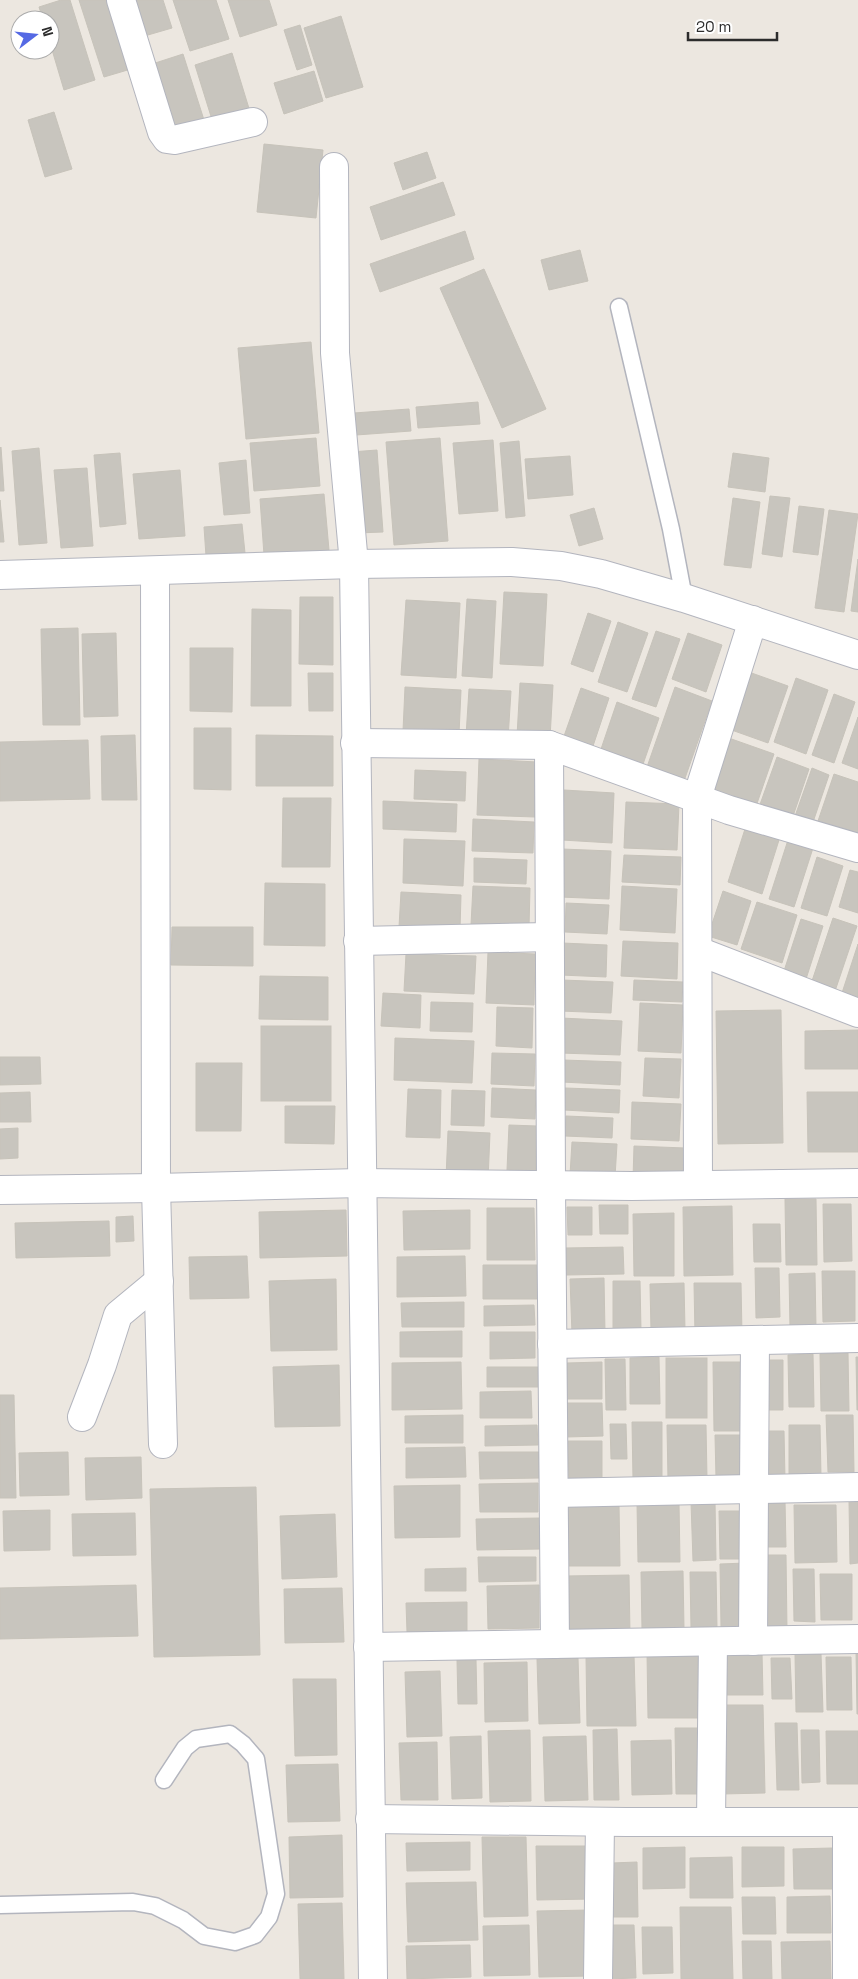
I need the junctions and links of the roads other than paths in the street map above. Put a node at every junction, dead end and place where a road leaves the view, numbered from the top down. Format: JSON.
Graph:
{"nodes":[{"id":1,"x":122,"y":0,"type":"edge"},
{"id":2,"x":253,"y":122,"type":"dead end"},
{"id":3,"x":334,"y":167,"type":"dead end"},
{"id":4,"x":619,"y":307,"type":"dead end"},
{"id":5,"x":354,"y":564,"type":"junction"},
{"id":6,"x":155,"y":571,"type":"junction"},
{"id":7,"x":0,"y":575,"type":"edge"},
{"id":8,"x":684,"y":598,"type":"junction"},
{"id":9,"x":753,"y":620,"type":"junction"},
{"id":10,"x":858,"y":655,"type":"edge"},
{"id":11,"x":355,"y":743,"type":"junction"},
{"id":12,"x":549,"y":745,"type":"junction"},
{"id":13,"x":697,"y":798,"type":"junction"},
{"id":14,"x":858,"y":848,"type":"edge"},
{"id":15,"x":550,"y":937,"type":"junction"},
{"id":16,"x":358,"y":940,"type":"junction"},
{"id":17,"x":698,"y":951,"type":"junction"},
{"id":18,"x":858,"y":1013,"type":"edge"},
{"id":19,"x":361,"y":1183,"type":"junction"},
{"id":20,"x":858,"y":1183,"type":"edge"},
{"id":21,"x":551,"y":1185,"type":"junction"},
{"id":22,"x":698,"y":1185,"type":"junction"},
{"id":23,"x":156,"y":1188,"type":"junction"},
{"id":24,"x":0,"y":1190,"type":"edge"},
{"id":25,"x":159,"y":1281,"type":"junction"},
{"id":26,"x":858,"y":1338,"type":"edge"},
{"id":27,"x":755,"y":1340,"type":"junction"},
{"id":28,"x":552,"y":1344,"type":"junction"},
{"id":29,"x":82,"y":1417,"type":"dead end"},
{"id":30,"x":163,"y":1444,"type":"dead end"},
{"id":31,"x":858,"y":1486,"type":"edge"},
{"id":32,"x":754,"y":1489,"type":"junction"},
{"id":33,"x":554,"y":1493,"type":"junction"},
{"id":34,"x":858,"y":1639,"type":"edge"},
{"id":35,"x":753,"y":1641,"type":"junction"},
{"id":36,"x":713,"y":1642,"type":"junction"},
{"id":37,"x":555,"y":1644,"type":"junction"},
{"id":38,"x":368,"y":1647,"type":"junction"},
{"id":39,"x":164,"y":1780,"type":"dead end"},
{"id":40,"x":370,"y":1818,"type":"junction"},
{"id":41,"x":600,"y":1822,"type":"junction"},
{"id":42,"x":711,"y":1822,"type":"junction"},
{"id":43,"x":852,"y":1822,"type":"edge"},
{"id":44,"x":0,"y":1905,"type":"edge"},
{"id":45,"x":373,"y":1979,"type":"edge"},
{"id":46,"x":598,"y":1979,"type":"edge"},
{"id":47,"x":847,"y":1979,"type":"edge"}],
"edges":[{"from":1,"to":2,"type":"street"},
{"from":3,"to":5,"type":"street"},
{"from":4,"to":8,"type":"lane"},
{"from":5,"to":6,"type":"street"},
{"from":5,"to":8,"type":"street"},
{"from":5,"to":11,"type":"street"},
{"from":6,"to":7,"type":"street"},
{"from":6,"to":23,"type":"street"},
{"from":8,"to":9,"type":"street"},
{"from":9,"to":10,"type":"street"},
{"from":9,"to":13,"type":"street"},
{"from":11,"to":12,"type":"street"},
{"from":11,"to":16,"type":"street"},
{"from":12,"to":13,"type":"street"},
{"from":12,"to":15,"type":"street"},
{"from":13,"to":14,"type":"street"},
{"from":13,"to":17,"type":"street"},
{"from":15,"to":16,"type":"street"},
{"from":15,"to":21,"type":"street"},
{"from":16,"to":19,"type":"street"},
{"from":17,"to":18,"type":"street"},
{"from":17,"to":22,"type":"street"},
{"from":19,"to":21,"type":"street"},
{"from":19,"to":23,"type":"street"},
{"from":19,"to":38,"type":"street"},
{"from":20,"to":22,"type":"street"},
{"from":21,"to":22,"type":"street"},
{"from":21,"to":28,"type":"street"},
{"from":23,"to":24,"type":"street"},
{"from":23,"to":25,"type":"street"},
{"from":25,"to":29,"type":"street"},
{"from":25,"to":30,"type":"street"},
{"from":26,"to":27,"type":"street"},
{"from":27,"to":28,"type":"street"},
{"from":27,"to":32,"type":"street"},
{"from":28,"to":33,"type":"street"},
{"from":31,"to":32,"type":"street"},
{"from":32,"to":33,"type":"street"},
{"from":32,"to":35,"type":"street"},
{"from":33,"to":37,"type":"street"},
{"from":34,"to":35,"type":"street"},
{"from":35,"to":36,"type":"street"},
{"from":36,"to":37,"type":"street"},
{"from":36,"to":42,"type":"street"},
{"from":37,"to":38,"type":"street"},
{"from":38,"to":40,"type":"street"},
{"from":39,"to":44,"type":"lane"},
{"from":40,"to":41,"type":"street"},
{"from":40,"to":45,"type":"street"},
{"from":41,"to":42,"type":"street"},
{"from":41,"to":46,"type":"street"},
{"from":42,"to":43,"type":"street"},
{"from":43,"to":47,"type":"street"}]}
